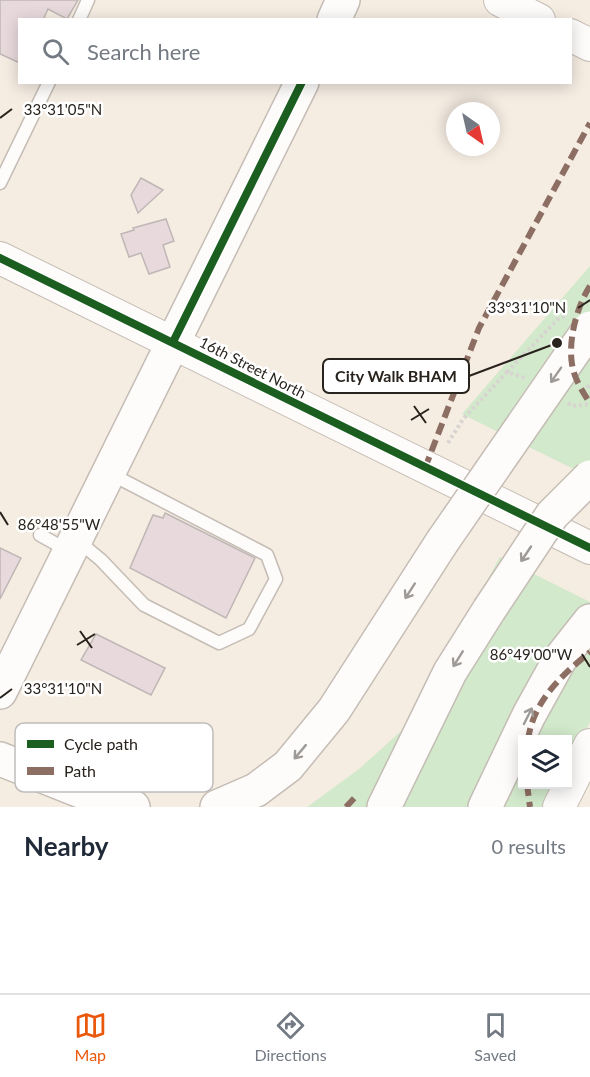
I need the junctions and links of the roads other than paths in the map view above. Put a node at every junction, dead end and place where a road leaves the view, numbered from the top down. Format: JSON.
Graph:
{"nodes":[{"id":1,"x":88,"y":0,"type":"edge"},
{"id":2,"x":343,"y":0,"type":"edge"},
{"id":3,"x":500,"y":0,"type":"edge"},
{"id":4,"x":80,"y":18,"type":"edge"},
{"id":5,"x":335,"y":18,"type":"edge"},
{"id":6,"x":535,"y":18,"type":"edge"},
{"id":7,"x":572,"y":36,"type":"edge"},
{"id":8,"x":590,"y":45,"type":"edge"},
{"id":9,"x":48,"y":84,"type":"edge"},
{"id":10,"x":301,"y":84,"type":"edge"},
{"id":11,"x":0,"y":183,"type":"edge"},
{"id":12,"x":0,"y":258,"type":"edge"},
{"id":13,"x":579,"y":321,"type":"edge"},
{"id":14,"x":173,"y":342,"type":"junction"},
{"id":15,"x":109,"y":473,"type":"junction"},
{"id":16,"x":590,"y":477,"type":"edge"},
{"id":17,"x":40,"y":535,"type":"dead end"},
{"id":18,"x":73,"y":546,"type":"junction"},
{"id":19,"x":590,"y":548,"type":"edge"},
{"id":20,"x":590,"y":621,"type":"edge"},
{"id":21,"x":0,"y":692,"type":"edge"},
{"id":22,"x":590,"y":745,"type":"edge"},
{"id":23,"x":0,"y":759,"type":"edge"},
{"id":24,"x":15,"y":765,"type":"edge"},
{"id":25,"x":83,"y":792,"type":"edge"},
{"id":26,"x":133,"y":807,"type":"edge"},
{"id":27,"x":217,"y":807,"type":"edge"},
{"id":28,"x":384,"y":807,"type":"edge"},
{"id":29,"x":485,"y":807,"type":"edge"},
{"id":30,"x":560,"y":807,"type":"edge"}],
"edges":[{"from":1,"to":4,"type":"lane"},
{"from":2,"to":5,"type":"main road"},
{"from":3,"to":6,"type":"street"},
{"from":7,"to":8,"type":"street"},
{"from":9,"to":11,"type":"lane"},
{"from":10,"to":14,"type":"main road"},
{"from":12,"to":14,"type":"street","name":"16th Street North"},
{"from":13,"to":27,"type":"main road","one_way":true,"bridge":true},
{"from":14,"to":15,"type":"main road"},
{"from":14,"to":19,"type":"street","name":"16th Street North"},
{"from":15,"to":18,"type":"main road"},
{"from":15,"to":18,"type":"lane"},
{"from":16,"to":28,"type":"main road","one_way":true,"bridge":true},
{"from":17,"to":18,"type":"lane"},
{"from":18,"to":21,"type":"main road"},
{"from":29,"to":20,"type":"main road","one_way":true},
{"from":22,"to":30,"type":"street"},
{"from":23,"to":24,"type":"main road"},
{"from":25,"to":26,"type":"main road"}]}
